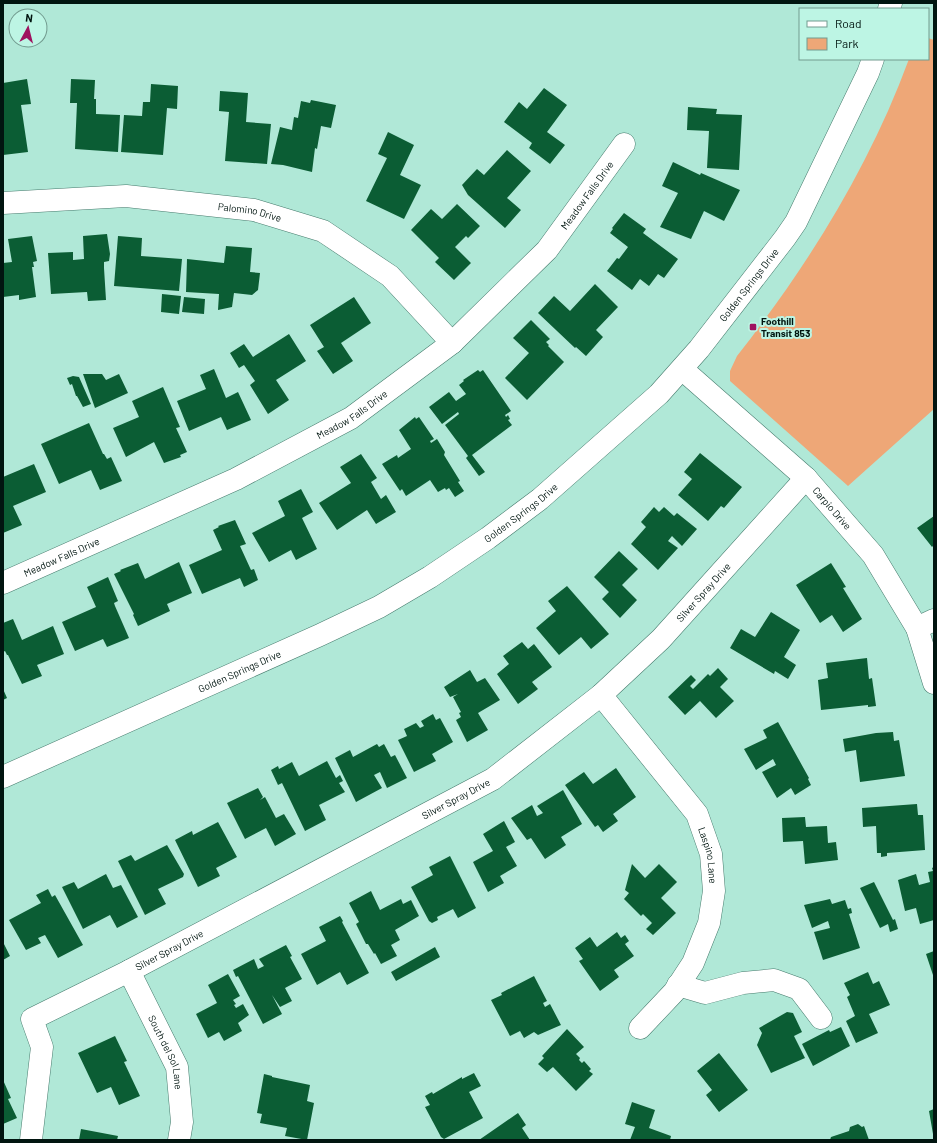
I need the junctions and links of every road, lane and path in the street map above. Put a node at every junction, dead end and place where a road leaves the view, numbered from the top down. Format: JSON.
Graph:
{"nodes":[{"id":1,"x":873,"y":60,"type":"edge"},
{"id":2,"x":624,"y":144,"type":"dead end"},
{"id":3,"x":3,"y":202,"type":"edge"},
{"id":4,"x":452,"y":343,"type":"junction"},
{"id":5,"x":682,"y":369,"type":"junction"},
{"id":6,"x":806,"y":478,"type":"junction"},
{"id":7,"x":3,"y":583,"type":"edge"},
{"id":8,"x":926,"y":624,"type":"edge"},
{"id":9,"x":934,"y":683,"type":"edge"},
{"id":10,"x":601,"y":695,"type":"junction"},
{"id":11,"x":3,"y":777,"type":"edge"},
{"id":12,"x":129,"y":971,"type":"junction"},
{"id":13,"x":678,"y":985,"type":"junction"},
{"id":14,"x":821,"y":1018,"type":"dead end"},
{"id":15,"x":640,"y":1028,"type":"dead end"},
{"id":16,"x":31,"y":1140,"type":"edge"},
{"id":17,"x":179,"y":1140,"type":"edge"}],
"edges":[{"from":1,"to":5,"type":"street","name":"Golden Springs Drive"},
{"from":2,"to":4,"type":"street","name":"Meadow Falls Drive"},
{"from":3,"to":4,"type":"street","name":"Palomino Drive"},
{"from":4,"to":7,"type":"street","name":"Meadow Falls Drive"},
{"from":5,"to":6,"type":"street","name":"Carpio Drive"},
{"from":5,"to":11,"type":"street","name":"Golden Springs Drive"},
{"from":6,"to":8,"type":"street","name":"Carpio Drive"},
{"from":6,"to":10,"type":"street","name":"Silver Spray Drive"},
{"from":8,"to":9,"type":"street","name":"Carpio Drive"},
{"from":10,"to":12,"type":"street","name":"Silver Spray Drive"},
{"from":10,"to":13,"type":"street","name":"Laspino Lane"},
{"from":12,"to":16,"type":"street","name":"Silver Spray Drive"},
{"from":12,"to":17,"type":"street","name":"South del Sol Lane"},
{"from":13,"to":14,"type":"street"},
{"from":13,"to":15,"type":"street","name":"Laspino Lane"}]}
